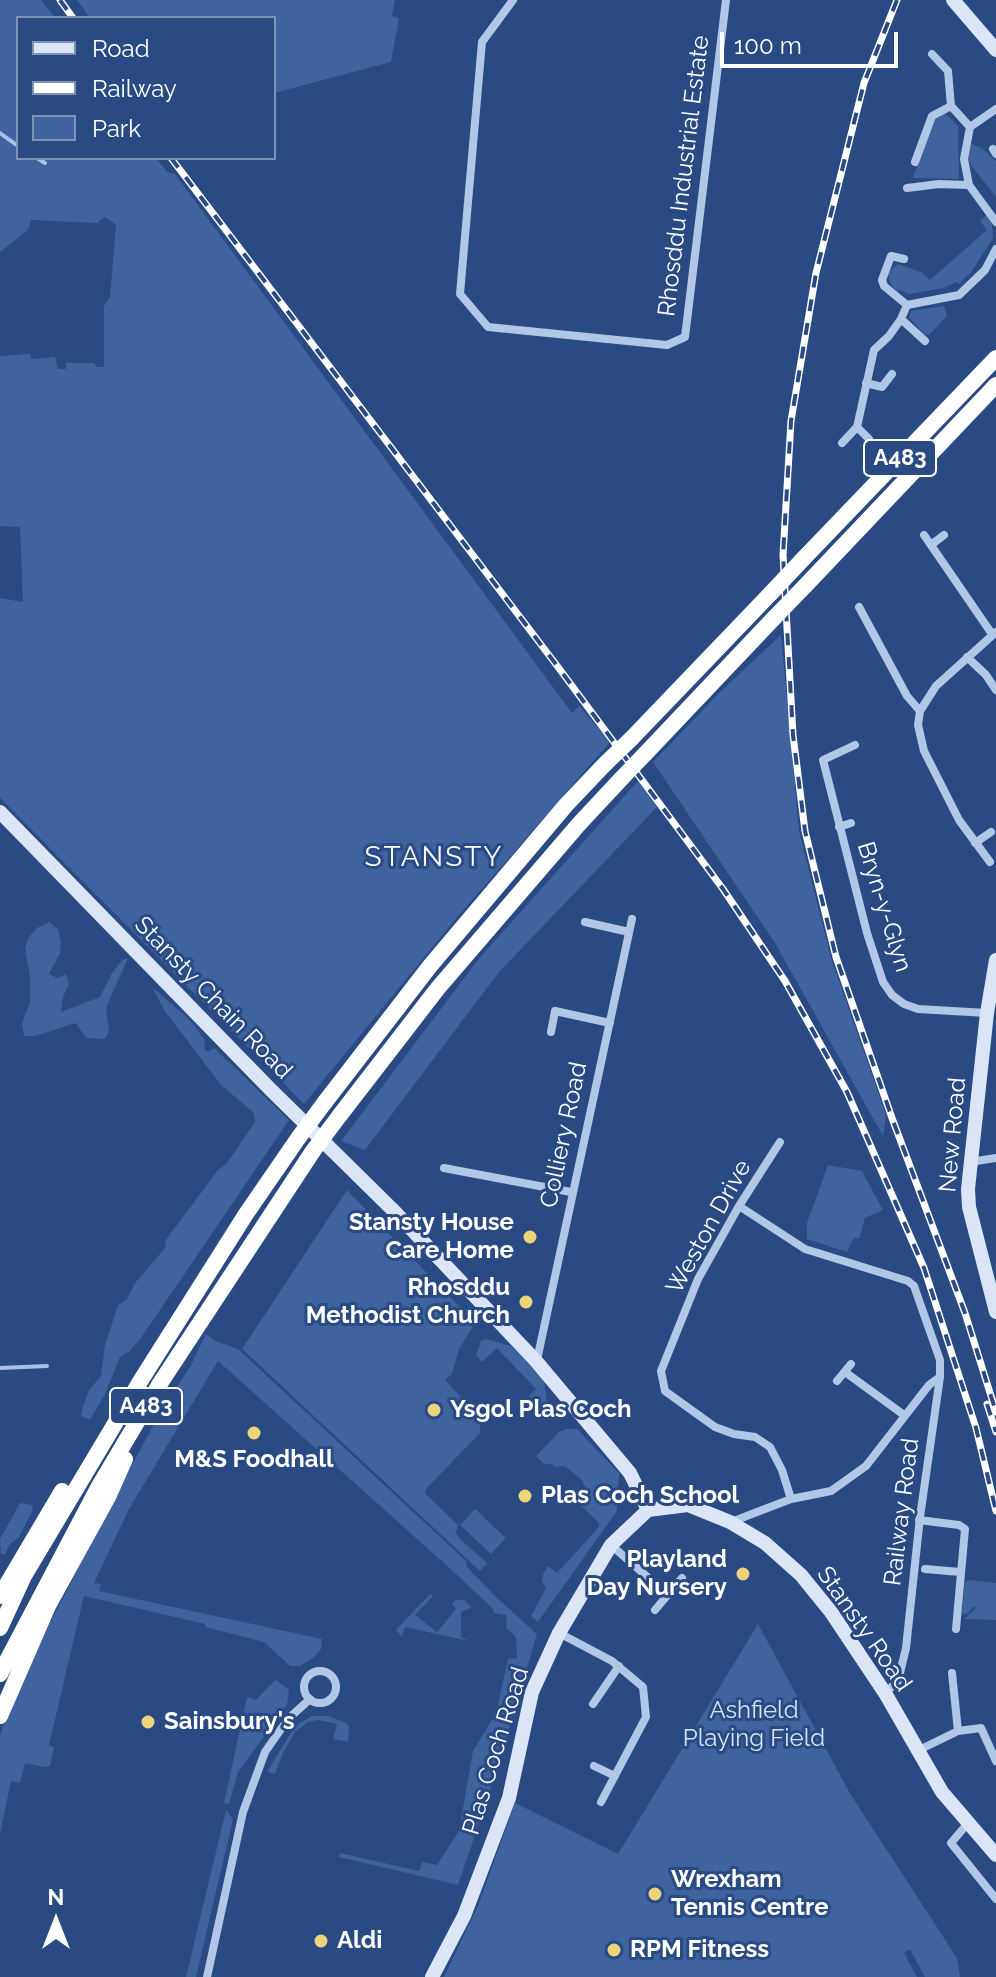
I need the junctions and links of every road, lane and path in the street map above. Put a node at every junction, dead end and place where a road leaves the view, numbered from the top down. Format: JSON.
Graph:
{"nodes":[{"id":1,"x":513,"y":0,"type":"edge"},
{"id":2,"x":726,"y":0,"type":"edge"},
{"id":3,"x":953,"y":0,"type":"edge"},
{"id":4,"x":996,"y":50,"type":"edge"},
{"id":5,"x":932,"y":54,"type":"dead end"},
{"id":6,"x":951,"y":106,"type":"junction"},
{"id":7,"x":996,"y":109,"type":"edge"},
{"id":8,"x":970,"y":127,"type":"junction"},
{"id":9,"x":915,"y":162,"type":"dead end"},
{"id":10,"x":969,"y":185,"type":"junction"},
{"id":11,"x":907,"y":188,"type":"dead end"},
{"id":12,"x":996,"y":222,"type":"edge"},
{"id":13,"x":996,"y":249,"type":"edge"},
{"id":14,"x":904,"y":259,"type":"dead end"},
{"id":15,"x":907,"y":305,"type":"junction"},
{"id":16,"x":901,"y":319,"type":"junction"},
{"id":17,"x":925,"y":341,"type":"dead end"},
{"id":18,"x":996,"y":358,"type":"edge"},
{"id":19,"x":892,"y":374,"type":"dead end"},
{"id":20,"x":866,"y":383,"type":"junction"},
{"id":21,"x":996,"y":385,"type":"edge"},
{"id":22,"x":857,"y":427,"type":"junction"},
{"id":23,"x":869,"y":439,"type":"dead end"},
{"id":24,"x":842,"y":443,"type":"dead end"},
{"id":25,"x":924,"y":535,"type":"dead end"},
{"id":26,"x":944,"y":535,"type":"dead end"},
{"id":27,"x":931,"y":545,"type":"junction"},
{"id":28,"x":859,"y":607,"type":"dead end"},
{"id":29,"x":994,"y":633,"type":"edge"},
{"id":30,"x":967,"y":657,"type":"junction"},
{"id":31,"x":996,"y":690,"type":"edge"},
{"id":32,"x":920,"y":711,"type":"junction"},
{"id":33,"x":855,"y":745,"type":"dead end"},
{"id":34,"x":0,"y":812,"type":"edge"},
{"id":35,"x":851,"y":823,"type":"dead end"},
{"id":36,"x":839,"y":827,"type":"junction"},
{"id":37,"x":991,"y":832,"type":"dead end"},
{"id":38,"x":975,"y":843,"type":"junction"},
{"id":39,"x":990,"y":862,"type":"dead end"},
{"id":40,"x":632,"y":919,"type":"dead end"},
{"id":41,"x":585,"y":922,"type":"dead end"},
{"id":42,"x":629,"y":932,"type":"junction"},
{"id":43,"x":996,"y":960,"type":"edge"},
{"id":44,"x":987,"y":1013,"type":"junction"},
{"id":45,"x":610,"y":1023,"type":"junction"},
{"id":46,"x":551,"y":1032,"type":"dead end"},
{"id":47,"x":780,"y":1142,"type":"dead end"},
{"id":48,"x":996,"y":1158,"type":"edge"},
{"id":49,"x":970,"y":1162,"type":"junction"},
{"id":50,"x":444,"y":1168,"type":"dead end"},
{"id":51,"x":571,"y":1192,"type":"junction"},
{"id":52,"x":739,"y":1206,"type":"junction"},
{"id":53,"x":996,"y":1312,"type":"edge"},
{"id":54,"x":154,"y":1360,"type":"junction"},
{"id":55,"x":536,"y":1361,"type":"junction"},
{"id":56,"x":851,"y":1364,"type":"dead end"},
{"id":57,"x":845,"y":1372,"type":"junction"},
{"id":58,"x":940,"y":1377,"type":"junction"},
{"id":59,"x":837,"y":1381,"type":"dead end"},
{"id":60,"x":159,"y":1385,"type":"junction"},
{"id":61,"x":904,"y":1415,"type":"junction"},
{"id":62,"x":791,"y":1499,"type":"junction"},
{"id":63,"x":648,"y":1510,"type":"junction"},
{"id":64,"x":919,"y":1520,"type":"junction"},
{"id":65,"x":730,"y":1522,"type":"junction"},
{"id":66,"x":611,"y":1545,"type":"junction"},
{"id":67,"x":925,"y":1569,"type":"dead end"},
{"id":68,"x":960,"y":1572,"type":"junction"},
{"id":69,"x":682,"y":1578,"type":"dead end"},
{"id":70,"x":668,"y":1595,"type":"junction"},
{"id":71,"x":0,"y":1596,"type":"edge"},
{"id":72,"x":655,"y":1610,"type":"dead end"},
{"id":73,"x":0,"y":1628,"type":"edge"},
{"id":74,"x":956,"y":1629,"type":"dead end"},
{"id":75,"x":559,"y":1633,"type":"junction"},
{"id":76,"x":619,"y":1666,"type":"junction"},
{"id":77,"x":952,"y":1673,"type":"dead end"},
{"id":78,"x":0,"y":1674,"type":"edge"},
{"id":79,"x":885,"y":1693,"type":"junction"},
{"id":80,"x":310,"y":1699,"type":"junction"},
{"id":81,"x":593,"y":1704,"type":"dead end"},
{"id":82,"x":0,"y":1716,"type":"edge"},
{"id":83,"x":977,"y":1717,"type":"dead end"},
{"id":84,"x":981,"y":1728,"type":"junction"},
{"id":85,"x":958,"y":1731,"type":"junction"},
{"id":86,"x":917,"y":1751,"type":"junction"},
{"id":87,"x":996,"y":1761,"type":"edge"},
{"id":88,"x":594,"y":1766,"type":"dead end"},
{"id":89,"x":615,"y":1776,"type":"junction"},
{"id":90,"x":601,"y":1802,"type":"dead end"},
{"id":91,"x":968,"y":1823,"type":"junction"},
{"id":92,"x":996,"y":1855,"type":"edge"},
{"id":93,"x":996,"y":1899,"type":"edge"},
{"id":94,"x":207,"y":1977,"type":"edge"},
{"id":95,"x":432,"y":1977,"type":"edge"}],
"edges":[{"from":1,"to":2,"type":"street","name":"Rhosddu Industrial Estate"},
{"from":3,"to":4,"type":"main road"},
{"from":5,"to":6,"type":"street"},
{"from":6,"to":8,"type":"street"},
{"from":6,"to":9,"type":"street"},
{"from":7,"to":8,"type":"street"},
{"from":8,"to":10,"type":"street"},
{"from":10,"to":11,"type":"street"},
{"from":10,"to":12,"type":"street"},
{"from":13,"to":15,"type":"street"},
{"from":14,"to":15,"type":"street"},
{"from":15,"to":16,"type":"street"},
{"from":16,"to":17,"type":"street"},
{"from":16,"to":20,"type":"street"},
{"from":18,"to":54,"type":"highway","number":"A483","bridge":true},
{"from":19,"to":20,"type":"street"},
{"from":20,"to":22,"type":"street"},
{"from":21,"to":60,"type":"highway","number":"A483","bridge":true},
{"from":22,"to":23,"type":"street"},
{"from":22,"to":24,"type":"street"},
{"from":25,"to":27,"type":"street"},
{"from":26,"to":27,"type":"street"},
{"from":27,"to":29,"type":"street"},
{"from":28,"to":32,"type":"street"},
{"from":29,"to":30,"type":"street"},
{"from":30,"to":31,"type":"street"},
{"from":30,"to":32,"type":"street"},
{"from":32,"to":38,"type":"street"},
{"from":33,"to":36,"type":"street","name":"Bryn-y-Glyn"},
{"from":34,"to":55,"type":"main road","name":"Stansty Chain Road"},
{"from":35,"to":36,"type":"street","name":"Bryn-y-Glyn"},
{"from":36,"to":44,"type":"street","name":"Bryn-y-Glyn"},
{"from":37,"to":38,"type":"street"},
{"from":38,"to":39,"type":"street"},
{"from":40,"to":42,"type":"street","name":"Colliery Road"},
{"from":41,"to":42,"type":"street"},
{"from":42,"to":45,"type":"street","name":"Colliery Road"},
{"from":43,"to":44,"type":"main road","name":"New Road"},
{"from":44,"to":49,"type":"main road","name":"New Road"},
{"from":45,"to":46,"type":"street"},
{"from":45,"to":51,"type":"street","name":"Colliery Road"},
{"from":47,"to":52,"type":"street","name":"Weston Drive"},
{"from":48,"to":49,"type":"street"},
{"from":49,"to":53,"type":"main road","name":"New Road"},
{"from":50,"to":51,"type":"street"},
{"from":51,"to":55,"type":"street","name":"Colliery Road"},
{"from":52,"to":58,"type":"street","name":"Railway Road"},
{"from":52,"to":62,"type":"street","name":"Weston Drive"},
{"from":54,"to":71,"type":"highway","number":"A483"},
{"from":54,"to":73,"type":"highway","number":"A483"},
{"from":55,"to":63,"type":"main road"},
{"from":56,"to":57,"type":"street"},
{"from":57,"to":59,"type":"street"},
{"from":57,"to":61,"type":"street"},
{"from":58,"to":61,"type":"street"},
{"from":58,"to":64,"type":"street","name":"Railway Road"},
{"from":60,"to":78,"type":"highway","number":"A483"},
{"from":60,"to":82,"type":"highway","number":"A483"},
{"from":61,"to":62,"type":"street"},
{"from":62,"to":65,"type":"street"},
{"from":63,"to":65,"type":"main road","name":"Stansty Road"},
{"from":63,"to":66,"type":"main road","name":"Plas Coch Road"},
{"from":64,"to":68,"type":"street"},
{"from":64,"to":79,"type":"street","name":"Railway Road"},
{"from":65,"to":79,"type":"main road","name":"Stansty Road"},
{"from":66,"to":70,"type":"street"},
{"from":66,"to":75,"type":"main road","name":"Plas Coch Road"},
{"from":67,"to":68,"type":"street"},
{"from":68,"to":74,"type":"street"},
{"from":69,"to":70,"type":"street"},
{"from":70,"to":72,"type":"street"},
{"from":75,"to":76,"type":"street"},
{"from":75,"to":95,"type":"main road","name":"Plas Coch Road"},
{"from":76,"to":81,"type":"street"},
{"from":76,"to":89,"type":"street"},
{"from":77,"to":85,"type":"street"},
{"from":79,"to":86,"type":"main road","name":"Stansty Road"},
{"from":80,"to":80,"type":"street"},
{"from":80,"to":94,"type":"street"},
{"from":83,"to":84,"type":"street"},
{"from":84,"to":85,"type":"street"},
{"from":84,"to":87,"type":"street"},
{"from":85,"to":86,"type":"street"},
{"from":86,"to":91,"type":"main road","name":"Stansty Road"},
{"from":88,"to":89,"type":"street"},
{"from":89,"to":90,"type":"street"},
{"from":91,"to":92,"type":"main road","name":"Stansty Road"},
{"from":91,"to":93,"type":"street"}]}
